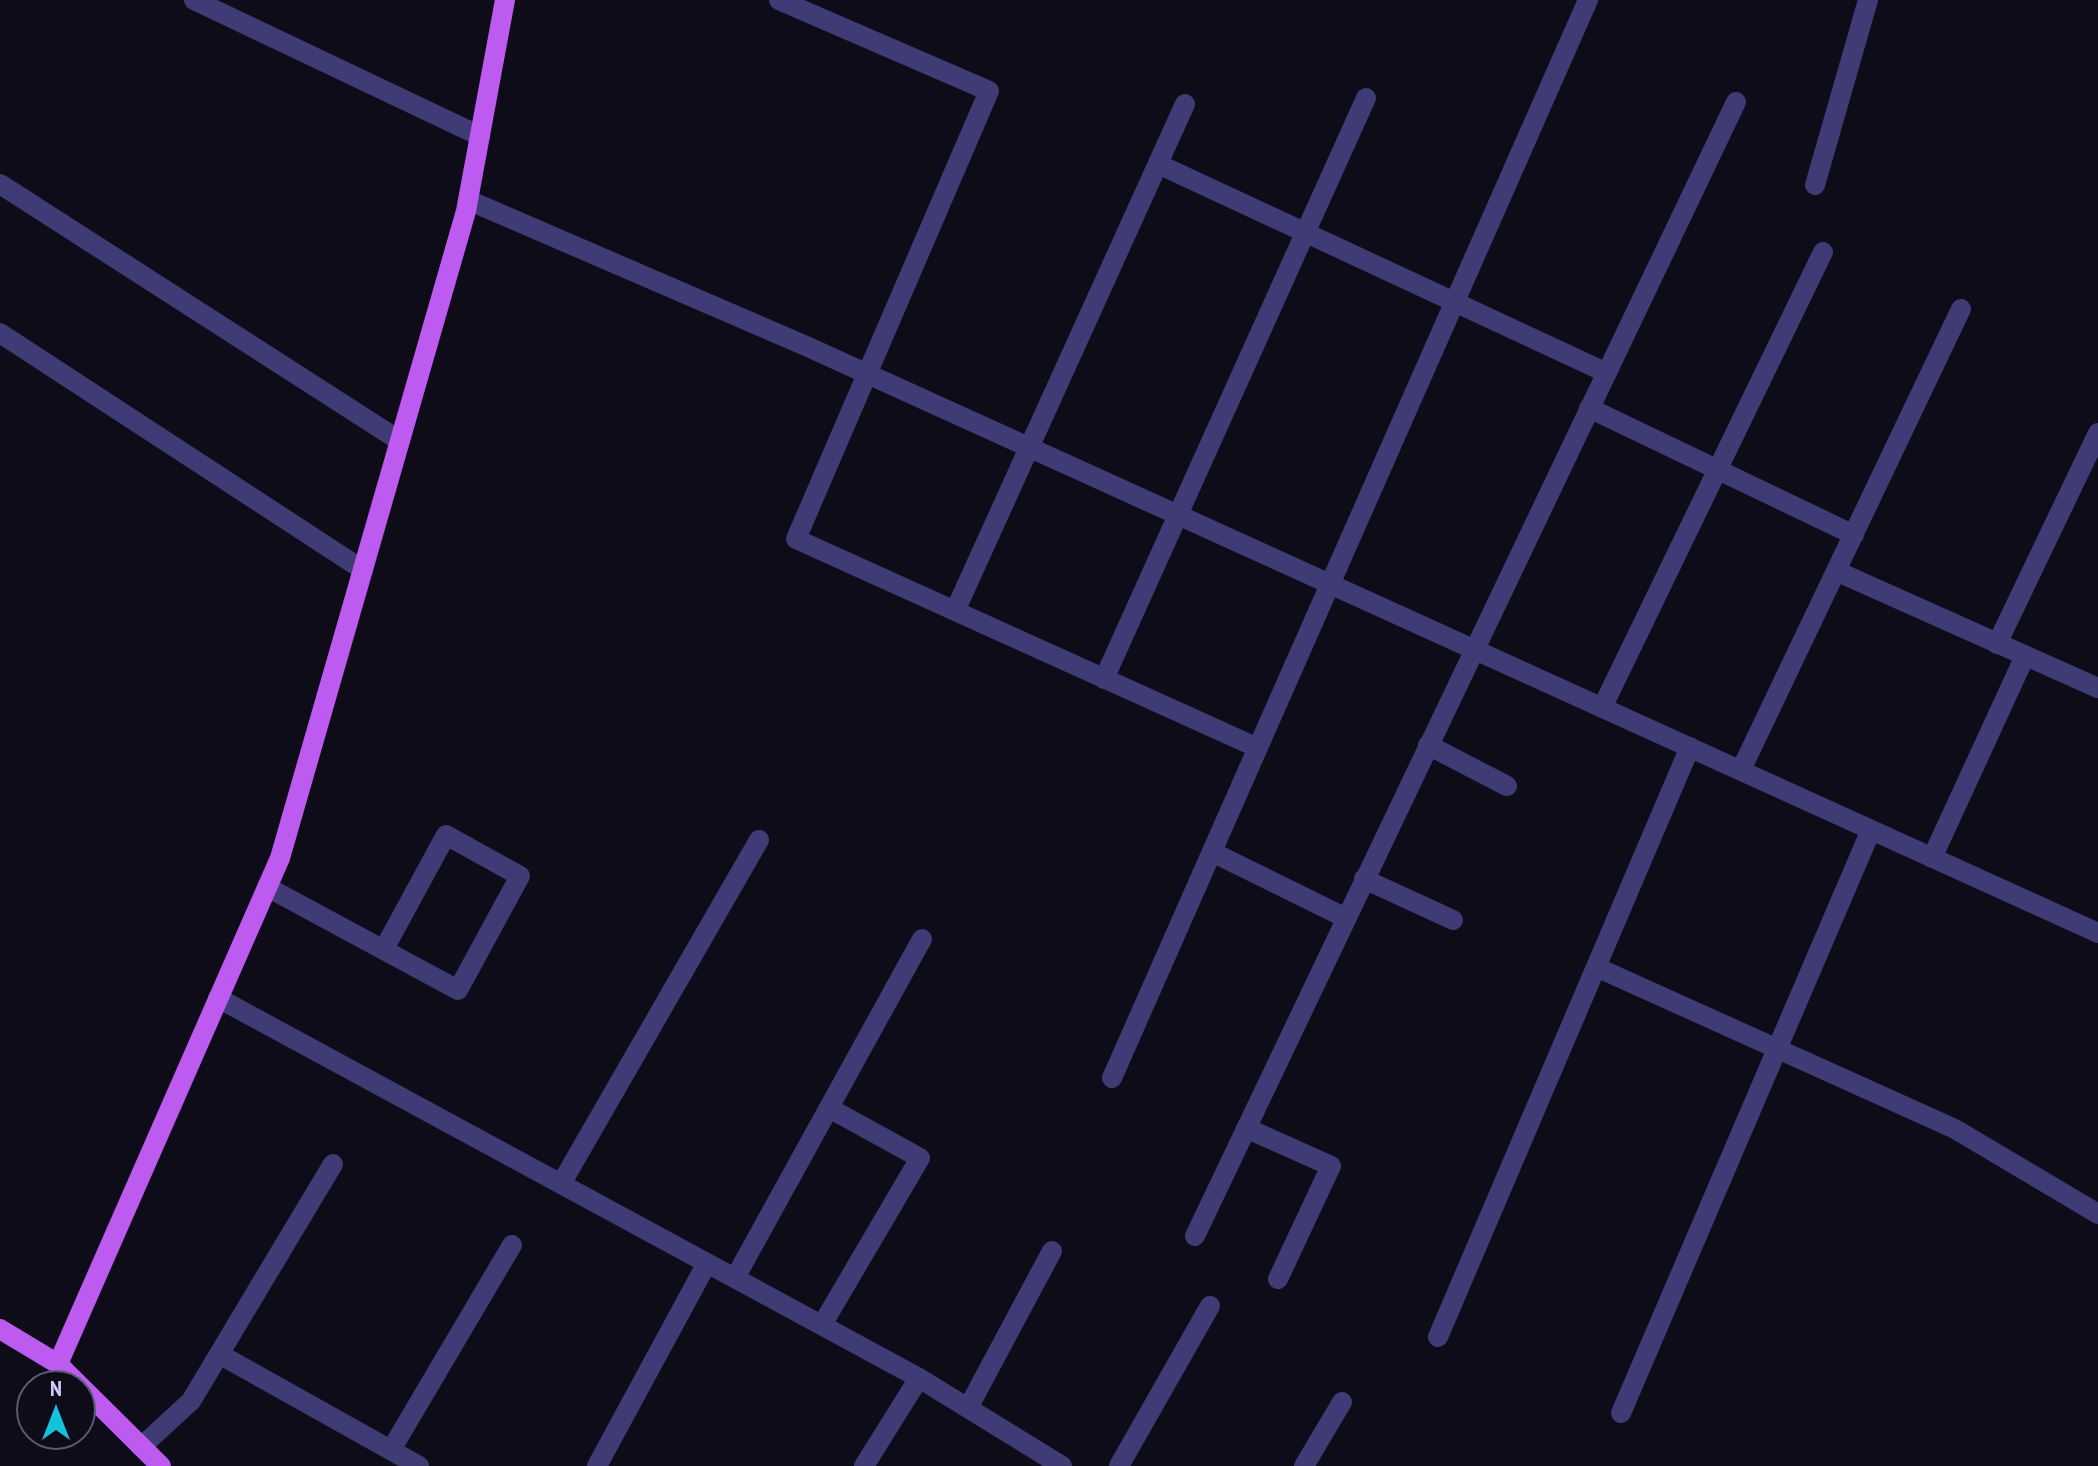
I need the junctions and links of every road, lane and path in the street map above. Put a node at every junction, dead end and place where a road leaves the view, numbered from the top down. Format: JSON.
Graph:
{"nodes":[{"id":1,"x":194,"y":0,"type":"edge"},
{"id":2,"x":505,"y":0,"type":"edge"},
{"id":3,"x":779,"y":0,"type":"edge"},
{"id":4,"x":1588,"y":0,"type":"edge"},
{"id":5,"x":1868,"y":0,"type":"edge"},
{"id":6,"x":1366,"y":98,"type":"dead end"},
{"id":7,"x":1736,"y":102,"type":"dead end"},
{"id":8,"x":1185,"y":104,"type":"dead end"},
{"id":9,"x":480,"y":136,"type":"junction"},
{"id":10,"x":1158,"y":164,"type":"junction"},
{"id":11,"x":0,"y":184,"type":"edge"},
{"id":12,"x":1815,"y":185,"type":"dead end"},
{"id":13,"x":468,"y":200,"type":"junction"},
{"id":14,"x":1305,"y":233,"type":"junction"},
{"id":15,"x":1823,"y":252,"type":"dead end"},
{"id":16,"x":1455,"y":302,"type":"junction"},
{"id":17,"x":1961,"y":309,"type":"dead end"},
{"id":18,"x":0,"y":333,"type":"edge"},
{"id":19,"x":1607,"y":373,"type":"junction"},
{"id":20,"x":868,"y":374,"type":"junction"},
{"id":21,"x":1589,"y":408,"type":"junction"},
{"id":22,"x":2098,"y":433,"type":"edge"},
{"id":23,"x":400,"y":441,"type":"junction"},
{"id":24,"x":1029,"y":447,"type":"junction"},
{"id":25,"x":1717,"y":470,"type":"junction"},
{"id":26,"x":1178,"y":515,"type":"junction"},
{"id":27,"x":1854,"y":535,"type":"junction"},
{"id":28,"x":363,"y":570,"type":"junction"},
{"id":29,"x":1836,"y":571,"type":"junction"},
{"id":30,"x":1331,"y":584,"type":"junction"},
{"id":31,"x":955,"y":611,"type":"junction"},
{"id":32,"x":1997,"y":644,"type":"junction"},
{"id":33,"x":1474,"y":649,"type":"junction"},
{"id":34,"x":2025,"y":656,"type":"junction"},
{"id":35,"x":1104,"y":679,"type":"junction"},
{"id":36,"x":2098,"y":688,"type":"edge"},
{"id":37,"x":1602,"y":708,"type":"junction"},
{"id":38,"x":1428,"y":745,"type":"junction"},
{"id":39,"x":1690,"y":747,"type":"junction"},
{"id":40,"x":1258,"y":748,"type":"junction"},
{"id":41,"x":1741,"y":770,"type":"junction"},
{"id":42,"x":1507,"y":786,"type":"dead end"},
{"id":43,"x":1871,"y":830,"type":"junction"},
{"id":44,"x":759,"y":840,"type":"dead end"},
{"id":45,"x":1212,"y":852,"type":"junction"},
{"id":46,"x":1932,"y":858,"type":"junction"},
{"id":47,"x":1364,"y":879,"type":"junction"},
{"id":48,"x":267,"y":887,"type":"junction"},
{"id":49,"x":1346,"y":918,"type":"junction"},
{"id":50,"x":1453,"y":920,"type":"dead end"},
{"id":51,"x":2098,"y":933,"type":"edge"},
{"id":52,"x":922,"y":939,"type":"dead end"},
{"id":53,"x":384,"y":949,"type":"junction"},
{"id":54,"x":1596,"y":967,"type":"junction"},
{"id":55,"x":218,"y":998,"type":"junction"},
{"id":56,"x":1778,"y":1049,"type":"junction"},
{"id":57,"x":1112,"y":1078,"type":"dead end"},
{"id":58,"x":829,"y":1108,"type":"junction"},
{"id":59,"x":1246,"y":1128,"type":"junction"},
{"id":60,"x":333,"y":1164,"type":"dead end"},
{"id":61,"x":561,"y":1184,"type":"junction"},
{"id":62,"x":2098,"y":1214,"type":"edge"},
{"id":63,"x":1195,"y":1236,"type":"dead end"},
{"id":64,"x":512,"y":1245,"type":"dead end"},
{"id":65,"x":1052,"y":1251,"type":"dead end"},
{"id":66,"x":707,"y":1263,"type":"junction"},
{"id":67,"x":735,"y":1278,"type":"junction"},
{"id":68,"x":1278,"y":1279,"type":"dead end"},
{"id":69,"x":1210,"y":1306,"type":"dead end"},
{"id":70,"x":822,"y":1325,"type":"junction"},
{"id":71,"x":0,"y":1329,"type":"edge"},
{"id":72,"x":1438,"y":1337,"type":"dead end"},
{"id":73,"x":219,"y":1354,"type":"junction"},
{"id":74,"x":58,"y":1364,"type":"junction"},
{"id":75,"x":919,"y":1378,"type":"junction"},
{"id":76,"x":1342,"y":1402,"type":"dead end"},
{"id":77,"x":968,"y":1408,"type":"junction"},
{"id":78,"x":1621,"y":1413,"type":"dead end"},
{"id":79,"x":141,"y":1447,"type":"junction"},
{"id":80,"x":391,"y":1450,"type":"junction"},
{"id":81,"x":161,"y":1466,"type":"edge"},
{"id":82,"x":419,"y":1466,"type":"edge"},
{"id":83,"x":597,"y":1466,"type":"edge"},
{"id":84,"x":864,"y":1466,"type":"edge"},
{"id":85,"x":1062,"y":1466,"type":"edge"},
{"id":86,"x":1119,"y":1466,"type":"edge"},
{"id":87,"x":1304,"y":1466,"type":"edge"}],
"edges":[{"from":1,"to":9,"type":"street"},
{"from":2,"to":9,"type":"main road"},
{"from":3,"to":20,"type":"street"},
{"from":4,"to":16,"type":"street"},
{"from":5,"to":12,"type":"street"},
{"from":6,"to":14,"type":"street"},
{"from":7,"to":19,"type":"street"},
{"from":8,"to":10,"type":"street"},
{"from":9,"to":13,"type":"main road"},
{"from":10,"to":14,"type":"street"},
{"from":10,"to":24,"type":"street"},
{"from":11,"to":23,"type":"street"},
{"from":13,"to":20,"type":"street"},
{"from":13,"to":23,"type":"main road"},
{"from":14,"to":16,"type":"street"},
{"from":14,"to":26,"type":"street"},
{"from":15,"to":25,"type":"street"},
{"from":16,"to":19,"type":"street"},
{"from":16,"to":30,"type":"street"},
{"from":17,"to":27,"type":"street"},
{"from":18,"to":28,"type":"street"},
{"from":19,"to":21,"type":"street"},
{"from":20,"to":24,"type":"street"},
{"from":20,"to":31,"type":"street"},
{"from":21,"to":25,"type":"street"},
{"from":21,"to":33,"type":"street"},
{"from":22,"to":32,"type":"street"},
{"from":23,"to":28,"type":"main road"},
{"from":24,"to":26,"type":"street"},
{"from":24,"to":31,"type":"street"},
{"from":25,"to":27,"type":"street"},
{"from":25,"to":37,"type":"street"},
{"from":26,"to":30,"type":"street"},
{"from":26,"to":35,"type":"street"},
{"from":27,"to":29,"type":"street"},
{"from":28,"to":48,"type":"main road"},
{"from":29,"to":32,"type":"street"},
{"from":29,"to":41,"type":"street"},
{"from":30,"to":33,"type":"street"},
{"from":30,"to":40,"type":"street"},
{"from":31,"to":35,"type":"street"},
{"from":32,"to":34,"type":"street"},
{"from":33,"to":37,"type":"street"},
{"from":33,"to":38,"type":"street"},
{"from":34,"to":36,"type":"street"},
{"from":34,"to":46,"type":"street"},
{"from":35,"to":40,"type":"street"},
{"from":37,"to":39,"type":"street"},
{"from":38,"to":42,"type":"street"},
{"from":38,"to":47,"type":"street"},
{"from":39,"to":41,"type":"street"},
{"from":39,"to":54,"type":"street"},
{"from":40,"to":45,"type":"street"},
{"from":41,"to":43,"type":"street"},
{"from":43,"to":46,"type":"street"},
{"from":43,"to":56,"type":"street"},
{"from":44,"to":61,"type":"street"},
{"from":45,"to":49,"type":"street"},
{"from":45,"to":57,"type":"street"},
{"from":46,"to":51,"type":"street"},
{"from":47,"to":49,"type":"street"},
{"from":47,"to":50,"type":"street"},
{"from":48,"to":53,"type":"street"},
{"from":48,"to":55,"type":"main road"},
{"from":49,"to":59,"type":"street"},
{"from":52,"to":58,"type":"street"},
{"from":53,"to":53,"type":"street"},
{"from":54,"to":56,"type":"street"},
{"from":54,"to":72,"type":"street"},
{"from":55,"to":61,"type":"street"},
{"from":55,"to":74,"type":"main road"},
{"from":56,"to":62,"type":"street"},
{"from":56,"to":78,"type":"street"},
{"from":58,"to":67,"type":"street"},
{"from":58,"to":70,"type":"street"},
{"from":59,"to":63,"type":"street"},
{"from":59,"to":68,"type":"street"},
{"from":60,"to":73,"type":"street"},
{"from":61,"to":66,"type":"street"},
{"from":64,"to":80,"type":"street"},
{"from":65,"to":77,"type":"street"},
{"from":66,"to":67,"type":"street"},
{"from":66,"to":83,"type":"street"},
{"from":67,"to":70,"type":"street"},
{"from":69,"to":86,"type":"street"},
{"from":70,"to":75,"type":"street"},
{"from":71,"to":74,"type":"main road"},
{"from":73,"to":79,"type":"street"},
{"from":73,"to":80,"type":"street"},
{"from":74,"to":79,"type":"main road"},
{"from":75,"to":77,"type":"street"},
{"from":75,"to":84,"type":"street"},
{"from":76,"to":87,"type":"street"},
{"from":77,"to":85,"type":"street"},
{"from":79,"to":81,"type":"main road"},
{"from":80,"to":82,"type":"street"}]}
